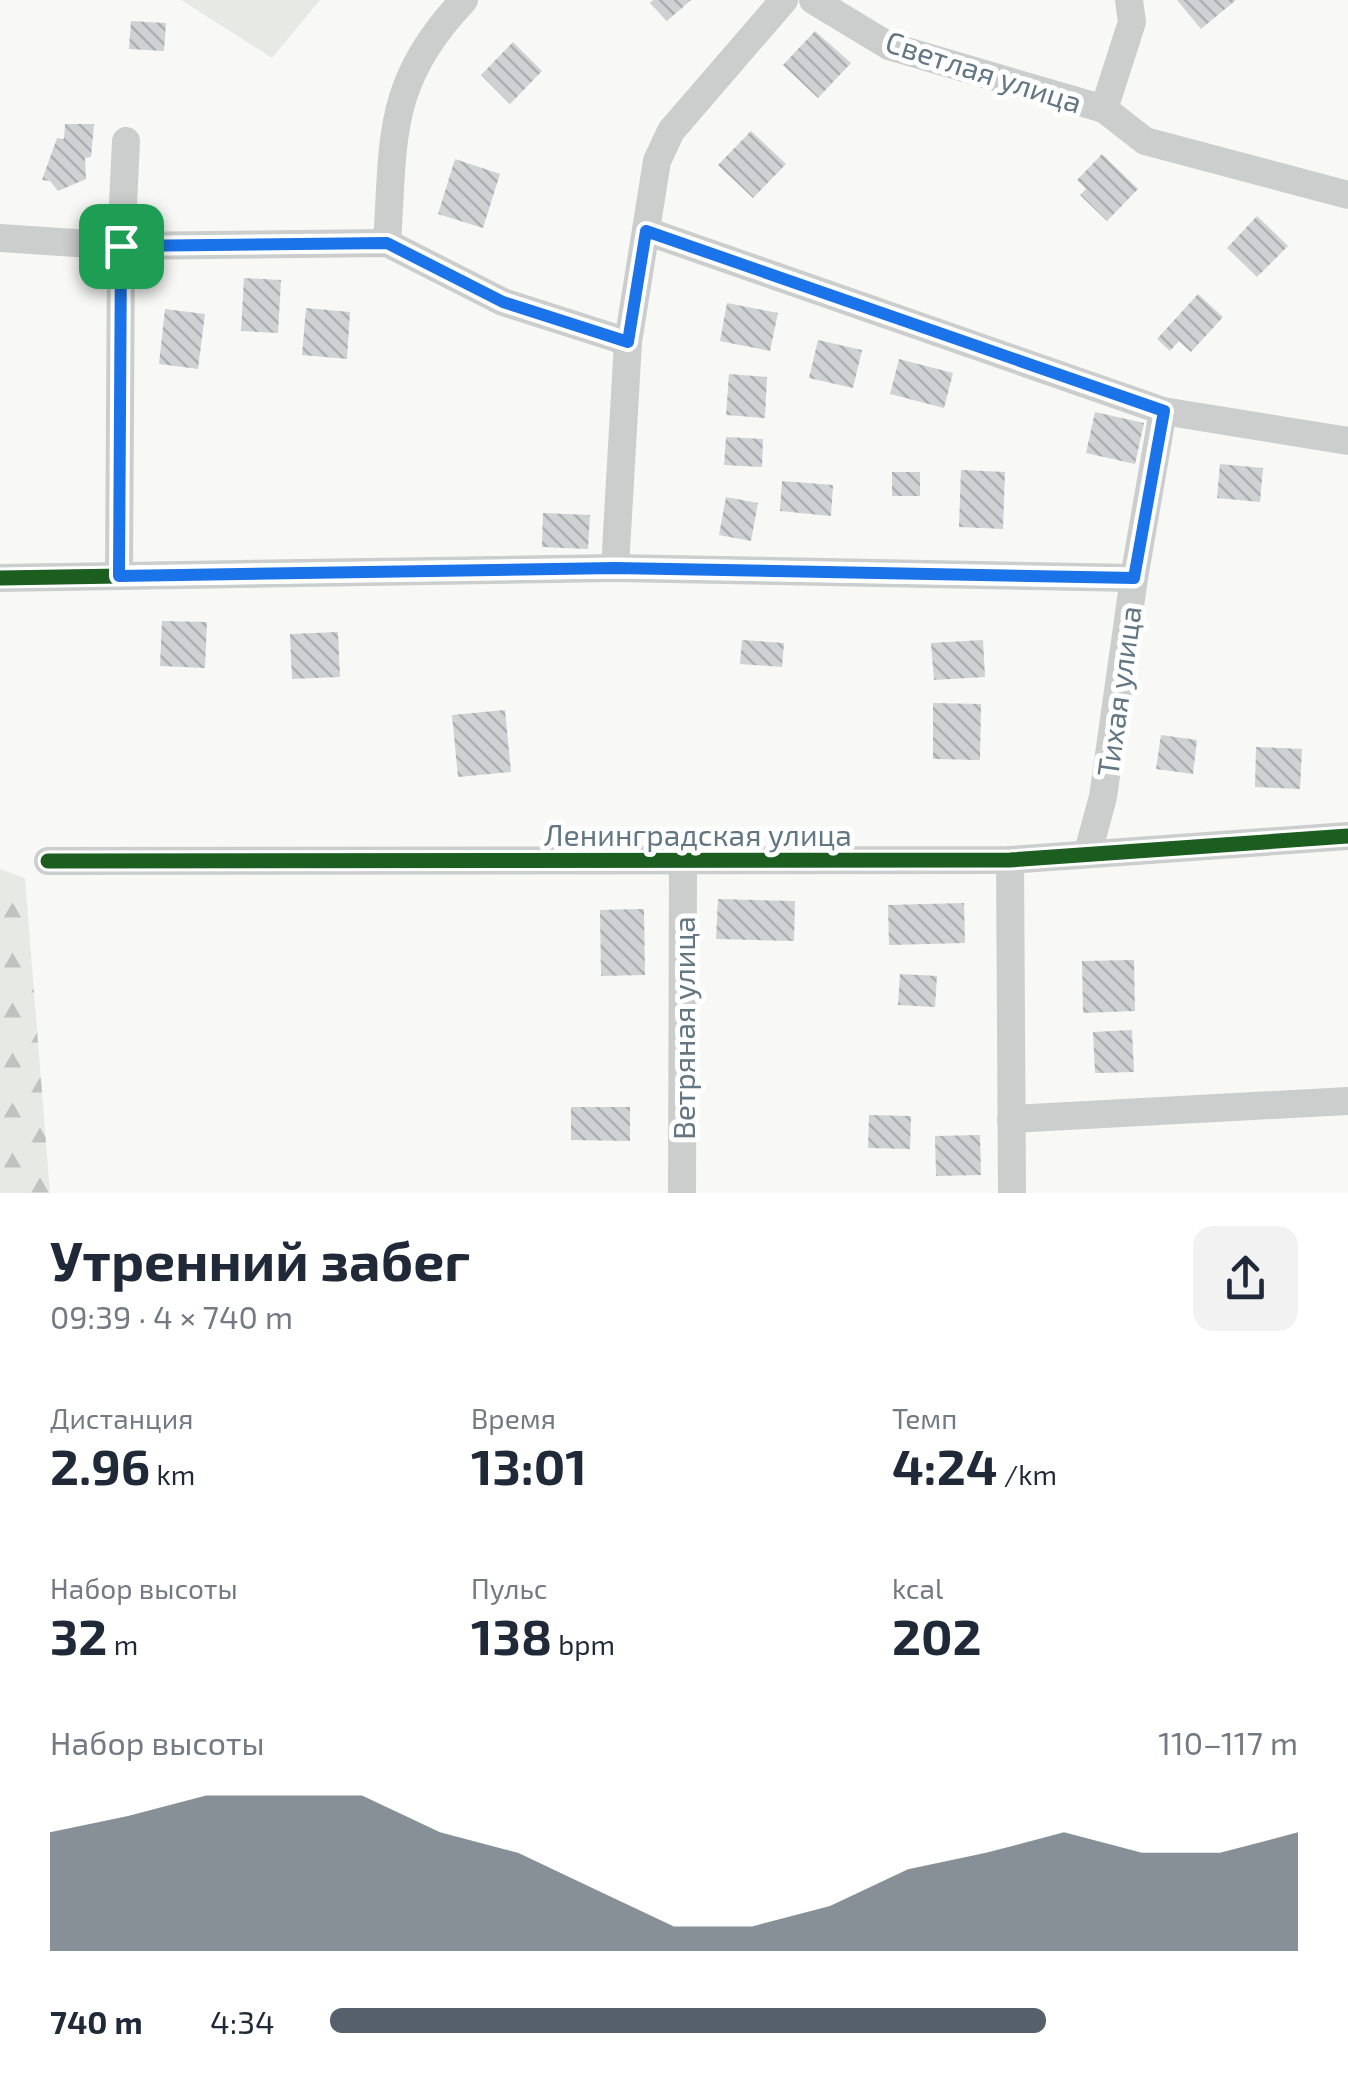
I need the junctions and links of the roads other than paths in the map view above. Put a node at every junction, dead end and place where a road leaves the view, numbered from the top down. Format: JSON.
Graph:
{"nodes":[{"id":1,"x":464,"y":0,"type":"edge"},
{"id":2,"x":784,"y":0,"type":"edge"},
{"id":3,"x":813,"y":0,"type":"edge"},
{"id":4,"x":1129,"y":0,"type":"edge"},
{"id":5,"x":1104,"y":110,"type":"junction"},
{"id":6,"x":126,"y":141,"type":"dead end"},
{"id":7,"x":1348,"y":195,"type":"edge"},
{"id":8,"x":646,"y":231,"type":"junction"},
{"id":9,"x":0,"y":238,"type":"edge"},
{"id":10,"x":387,"y":243,"type":"junction"},
{"id":11,"x":121,"y":246,"type":"junction"},
{"id":12,"x":628,"y":342,"type":"junction"},
{"id":13,"x":1164,"y":411,"type":"junction"},
{"id":14,"x":1348,"y":441,"type":"edge"},
{"id":15,"x":615,"y":568,"type":"junction"},
{"id":16,"x":119,"y":576,"type":"junction"},
{"id":17,"x":0,"y":578,"type":"edge"},
{"id":18,"x":1134,"y":578,"type":"junction"},
{"id":19,"x":1348,"y":836,"type":"edge"},
{"id":20,"x":1088,"y":852,"type":"junction"},
{"id":21,"x":1010,"y":860,"type":"junction"},
{"id":22,"x":48,"y":861,"type":"dead end"},
{"id":23,"x":682,"y":862,"type":"junction"},
{"id":24,"x":1348,"y":1102,"type":"edge"},
{"id":25,"x":1011,"y":1118,"type":"junction"},
{"id":26,"x":682,"y":1193,"type":"edge"},
{"id":27,"x":1012,"y":1193,"type":"edge"}],
"edges":[{"from":1,"to":10,"type":"street"},
{"from":2,"to":8,"type":"street"},
{"from":3,"to":5,"type":"street","name":"Светлая улица"},
{"from":4,"to":5,"type":"street"},
{"from":5,"to":7,"type":"street","name":"Светлая улица"},
{"from":6,"to":11,"type":"street"},
{"from":8,"to":12,"type":"street"},
{"from":8,"to":13,"type":"street"},
{"from":9,"to":11,"type":"street"},
{"from":10,"to":11,"type":"street"},
{"from":10,"to":12,"type":"street"},
{"from":11,"to":16,"type":"street"},
{"from":12,"to":15,"type":"street"},
{"from":13,"to":14,"type":"street"},
{"from":13,"to":18,"type":"street","name":"Тихая улица"},
{"from":15,"to":16,"type":"street"},
{"from":15,"to":18,"type":"street"},
{"from":16,"to":17,"type":"street"},
{"from":18,"to":20,"type":"street","name":"Тихая улица"},
{"from":19,"to":20,"type":"street","name":"Ленинградская улица"},
{"from":20,"to":21,"type":"street","name":"Ленинградская улица"},
{"from":21,"to":23,"type":"street","name":"Ленинградская улица"},
{"from":21,"to":25,"type":"street"},
{"from":22,"to":23,"type":"street","name":"Ленинградская улица"},
{"from":23,"to":26,"type":"street","name":"Ветряная улица"},
{"from":24,"to":25,"type":"street"},
{"from":25,"to":27,"type":"street"}]}
